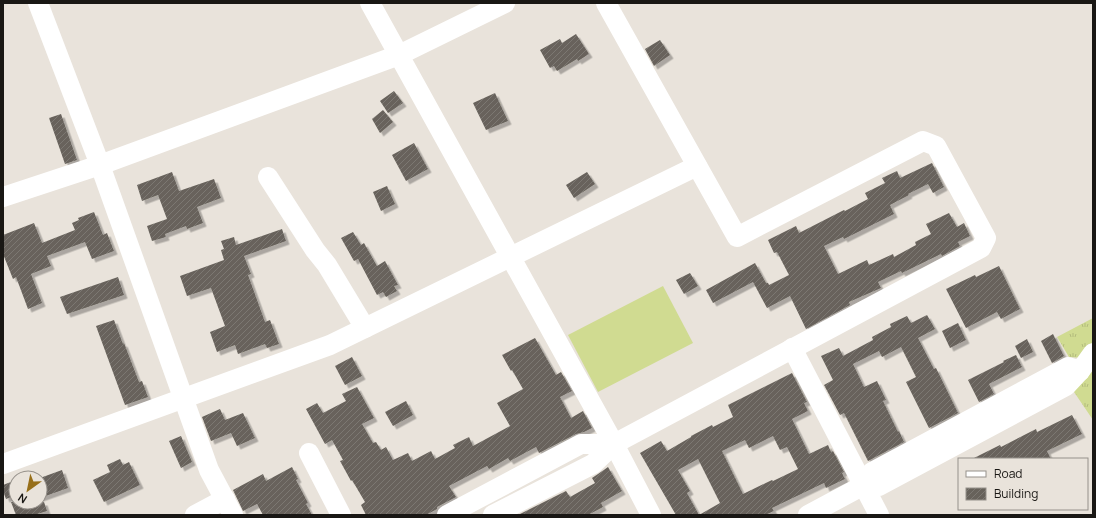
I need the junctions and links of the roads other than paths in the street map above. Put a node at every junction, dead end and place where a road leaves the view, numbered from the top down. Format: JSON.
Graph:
{"nodes":[{"id":1,"x":38,"y":3,"type":"edge"},
{"id":2,"x":370,"y":3,"type":"edge"},
{"id":3,"x":505,"y":3,"type":"edge"},
{"id":4,"x":606,"y":3,"type":"edge"},
{"id":5,"x":399,"y":55,"type":"junction"},
{"id":6,"x":100,"y":165,"type":"junction"},
{"id":7,"x":697,"y":166,"type":"junction"},
{"id":8,"x":268,"y":177,"type":"dead end"},
{"id":9,"x":3,"y":197,"type":"edge"},
{"id":10,"x":510,"y":257,"type":"junction"},
{"id":11,"x":365,"y":328,"type":"junction"},
{"id":12,"x":792,"y":348,"type":"junction"},
{"id":13,"x":1093,"y":353,"type":"edge"},
{"id":14,"x":183,"y":398,"type":"junction"},
{"id":15,"x":614,"y":444,"type":"junction"},
{"id":16,"x":309,"y":453,"type":"dead end"},
{"id":17,"x":3,"y":464,"type":"edge"},
{"id":18,"x":864,"y":485,"type":"junction"},
{"id":19,"x":229,"y":507,"type":"edge"},
{"id":20,"x":195,"y":515,"type":"edge"},
{"id":21,"x":341,"y":515,"type":"edge"},
{"id":22,"x":447,"y":515,"type":"edge"},
{"id":23,"x":493,"y":515,"type":"edge"},
{"id":24,"x":651,"y":515,"type":"edge"},
{"id":25,"x":808,"y":515,"type":"edge"},
{"id":26,"x":879,"y":515,"type":"edge"}],
"edges":[{"from":1,"to":6,"type":"street"},
{"from":2,"to":5,"type":"street"},
{"from":3,"to":5,"type":"street"},
{"from":4,"to":7,"type":"street"},
{"from":5,"to":6,"type":"street"},
{"from":5,"to":10,"type":"street"},
{"from":6,"to":9,"type":"street"},
{"from":6,"to":14,"type":"street"},
{"from":7,"to":10,"type":"street"},
{"from":7,"to":12,"type":"street"},
{"from":8,"to":11,"type":"street"},
{"from":10,"to":11,"type":"street"},
{"from":10,"to":15,"type":"street"},
{"from":11,"to":14,"type":"street"},
{"from":12,"to":15,"type":"street"},
{"from":12,"to":18,"type":"street"},
{"from":13,"to":18,"type":"street"},
{"from":14,"to":17,"type":"street"},
{"from":14,"to":19,"type":"street"},
{"from":15,"to":22,"type":"street"},
{"from":15,"to":23,"type":"street"},
{"from":15,"to":24,"type":"street"},
{"from":16,"to":21,"type":"street"},
{"from":18,"to":25,"type":"street"},
{"from":18,"to":26,"type":"street"},
{"from":19,"to":20,"type":"street"}]}
